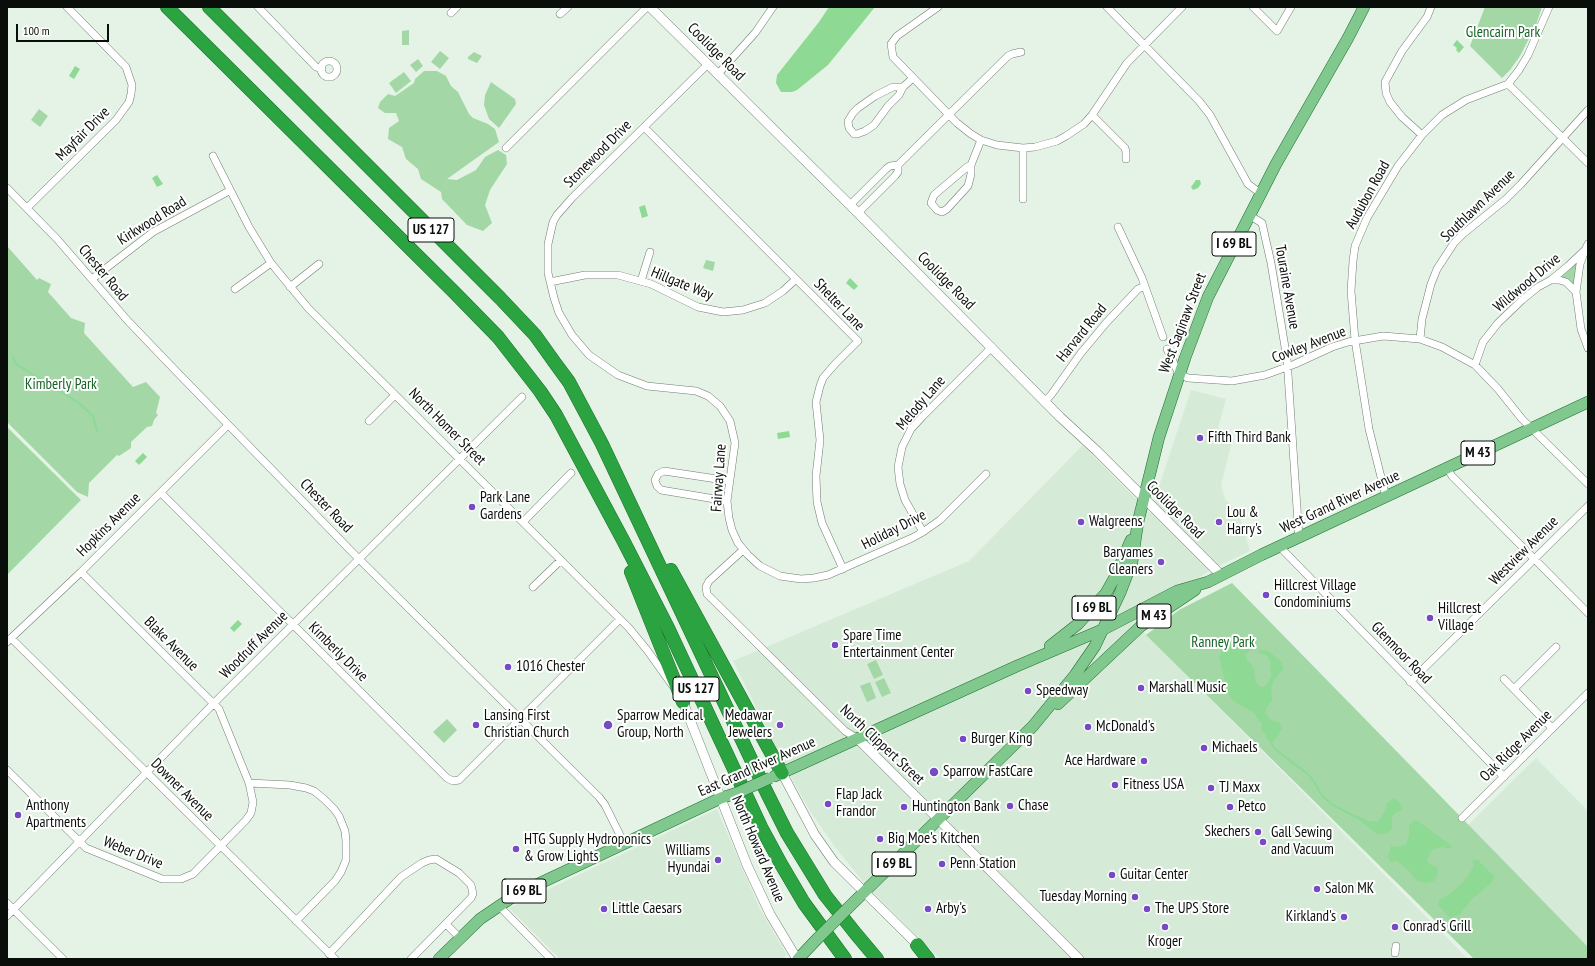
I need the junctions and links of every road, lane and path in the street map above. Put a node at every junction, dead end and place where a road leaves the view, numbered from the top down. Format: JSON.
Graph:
{"nodes":[{"id":1,"x":67,"y":7,"type":"edge"},
{"id":2,"x":167,"y":7,"type":"edge"},
{"id":3,"x":209,"y":7,"type":"edge"},
{"id":4,"x":258,"y":7,"type":"edge"},
{"id":5,"x":457,"y":7,"type":"edge"},
{"id":6,"x":568,"y":7,"type":"edge"},
{"id":7,"x":649,"y":7,"type":"edge"},
{"id":8,"x":773,"y":7,"type":"edge"},
{"id":9,"x":938,"y":7,"type":"edge"},
{"id":10,"x":1107,"y":7,"type":"edge"},
{"id":11,"x":1182,"y":7,"type":"edge"},
{"id":12,"x":1253,"y":7,"type":"edge"},
{"id":13,"x":1291,"y":7,"type":"edge"},
{"id":14,"x":1364,"y":7,"type":"edge"},
{"id":15,"x":1431,"y":7,"type":"edge"},
{"id":16,"x":1549,"y":7,"type":"edge"},
{"id":17,"x":451,"y":13,"type":"dead end"},
{"id":18,"x":560,"y":14,"type":"dead end"},
{"id":19,"x":1144,"y":45,"type":"junction"},
{"id":20,"x":1021,"y":52,"type":"dead end"},
{"id":21,"x":708,"y":64,"type":"junction"},
{"id":22,"x":322,"y":69,"type":"dead end"},
{"id":23,"x":718,"y":74,"type":"junction"},
{"id":24,"x":913,"y":78,"type":"junction"},
{"id":25,"x":1508,"y":84,"type":"junction"},
{"id":26,"x":903,"y":87,"type":"junction"},
{"id":27,"x":1588,"y":110,"type":"edge"},
{"id":28,"x":949,"y":114,"type":"junction"},
{"id":29,"x":1092,"y":115,"type":"junction"},
{"id":30,"x":644,"y":127,"type":"junction"},
{"id":31,"x":1422,"y":135,"type":"junction"},
{"id":32,"x":1563,"y":138,"type":"junction"},
{"id":33,"x":981,"y":140,"type":"junction"},
{"id":34,"x":506,"y":148,"type":"dead end"},
{"id":35,"x":1023,"y":148,"type":"junction"},
{"id":36,"x":212,"y":156,"type":"dead end"},
{"id":37,"x":1126,"y":159,"type":"dead end"},
{"id":38,"x":1588,"y":163,"type":"edge"},
{"id":39,"x":898,"y":165,"type":"junction"},
{"id":40,"x":971,"y":165,"type":"junction"},
{"id":41,"x":7,"y":188,"type":"edge"},
{"id":42,"x":229,"y":191,"type":"junction"},
{"id":43,"x":1260,"y":193,"type":"junction"},
{"id":44,"x":1023,"y":199,"type":"dead end"},
{"id":45,"x":850,"y":205,"type":"junction"},
{"id":46,"x":27,"y":208,"type":"junction"},
{"id":47,"x":858,"y":213,"type":"junction"},
{"id":48,"x":1249,"y":215,"type":"junction"},
{"id":49,"x":1118,"y":227,"type":"dead end"},
{"id":50,"x":1586,"y":247,"type":"edge"},
{"id":51,"x":650,"y":252,"type":"dead end"},
{"id":52,"x":271,"y":263,"type":"junction"},
{"id":53,"x":319,"y":264,"type":"dead end"},
{"id":54,"x":92,"y":279,"type":"junction"},
{"id":55,"x":796,"y":279,"type":"junction"},
{"id":56,"x":1551,"y":280,"type":"junction"},
{"id":57,"x":641,"y":281,"type":"junction"},
{"id":58,"x":550,"y":282,"type":"junction"},
{"id":59,"x":1145,"y":286,"type":"junction"},
{"id":60,"x":290,"y":287,"type":"junction"},
{"id":61,"x":235,"y":288,"type":"dead end"},
{"id":62,"x":1576,"y":292,"type":"junction"},
{"id":63,"x":1163,"y":337,"type":"dead end"},
{"id":64,"x":1420,"y":339,"type":"junction"},
{"id":65,"x":1356,"y":340,"type":"junction"},
{"id":66,"x":992,"y":347,"type":"junction"},
{"id":67,"x":1588,"y":348,"type":"edge"},
{"id":68,"x":1167,"y":349,"type":"dead end"},
{"id":69,"x":1475,"y":365,"type":"junction"},
{"id":70,"x":1288,"y":367,"type":"junction"},
{"id":71,"x":1179,"y":374,"type":"junction"},
{"id":72,"x":395,"y":395,"type":"junction"},
{"id":73,"x":522,"y":397,"type":"dead end"},
{"id":74,"x":1044,"y":402,"type":"junction"},
{"id":75,"x":1588,"y":402,"type":"edge"},
{"id":76,"x":556,"y":414,"type":"junction"},
{"id":77,"x":369,"y":421,"type":"dead end"},
{"id":78,"x":228,"y":425,"type":"junction"},
{"id":79,"x":1532,"y":428,"type":"junction"},
{"id":80,"x":460,"y":459,"type":"junction"},
{"id":81,"x":1447,"y":468,"type":"junction"},
{"id":82,"x":571,"y":473,"type":"dead end"},
{"id":83,"x":986,"y":474,"type":"dead end"},
{"id":84,"x":619,"y":479,"type":"junction"},
{"id":85,"x":730,"y":481,"type":"junction"},
{"id":86,"x":1588,"y":484,"type":"edge"},
{"id":87,"x":161,"y":493,"type":"junction"},
{"id":88,"x":1386,"y":497,"type":"junction"},
{"id":89,"x":1144,"y":499,"type":"junction"},
{"id":90,"x":728,"y":501,"type":"junction"},
{"id":91,"x":1588,"y":506,"type":"edge"},
{"id":92,"x":523,"y":522,"type":"junction"},
{"id":93,"x":1138,"y":522,"type":"junction"},
{"id":94,"x":923,"y":532,"type":"junction"},
{"id":95,"x":1298,"y":538,"type":"junction"},
{"id":96,"x":1280,"y":547,"type":"junction"},
{"id":97,"x":743,"y":550,"type":"junction"},
{"id":98,"x":359,"y":558,"type":"junction"},
{"id":99,"x":1534,"y":559,"type":"junction"},
{"id":100,"x":561,"y":560,"type":"junction"},
{"id":101,"x":843,"y":569,"type":"junction"},
{"id":102,"x":81,"y":572,"type":"junction"},
{"id":103,"x":1221,"y":575,"type":"junction"},
{"id":104,"x":1208,"y":582,"type":"junction"},
{"id":105,"x":533,"y":587,"type":"dead end"},
{"id":106,"x":1588,"y":613,"type":"edge"},
{"id":107,"x":620,"y":619,"type":"junction"},
{"id":108,"x":293,"y":625,"type":"junction"},
{"id":109,"x":1104,"y":628,"type":"junction"},
{"id":110,"x":9,"y":640,"type":"edge"},
{"id":111,"x":1556,"y":647,"type":"dead end"},
{"id":112,"x":1017,"y":666,"type":"junction"},
{"id":113,"x":1504,"y":679,"type":"dead end"},
{"id":114,"x":1410,"y":682,"type":"junction"},
{"id":115,"x":1514,"y":689,"type":"junction"},
{"id":116,"x":1588,"y":693,"type":"edge"},
{"id":117,"x":683,"y":702,"type":"junction"},
{"id":118,"x":214,"y":704,"type":"junction"},
{"id":119,"x":520,"y":719,"type":"junction"},
{"id":120,"x":1033,"y":726,"type":"junction"},
{"id":121,"x":1552,"y":728,"type":"junction"},
{"id":122,"x":858,"y":739,"type":"junction"},
{"id":123,"x":7,"y":770,"type":"edge"},
{"id":124,"x":146,"y":773,"type":"junction"},
{"id":125,"x":782,"y":773,"type":"junction"},
{"id":126,"x":1504,"y":777,"type":"junction"},
{"id":127,"x":249,"y":783,"type":"junction"},
{"id":128,"x":721,"y":798,"type":"junction"},
{"id":129,"x":939,"y":818,"type":"junction"},
{"id":130,"x":1462,"y":818,"type":"dead end"},
{"id":131,"x":79,"y":842,"type":"junction"},
{"id":132,"x":623,"y":844,"type":"junction"},
{"id":133,"x":221,"y":846,"type":"junction"},
{"id":134,"x":864,"y":892,"type":"junction"},
{"id":135,"x":7,"y":903,"type":"edge"},
{"id":136,"x":499,"y":906,"type":"junction"},
{"id":137,"x":13,"y":910,"type":"junction"},
{"id":138,"x":7,"y":916,"type":"edge"},
{"id":139,"x":296,"y":921,"type":"junction"},
{"id":140,"x":446,"y":924,"type":"junction"},
{"id":141,"x":460,"y":938,"type":"junction"},
{"id":142,"x":918,"y":945,"type":"junction"},
{"id":143,"x":332,"y":956,"type":"edge"},
{"id":144,"x":442,"y":958,"type":"edge"},
{"id":145,"x":63,"y":959,"type":"edge"},
{"id":146,"x":411,"y":959,"type":"edge"},
{"id":147,"x":551,"y":959,"type":"edge"},
{"id":148,"x":797,"y":959,"type":"edge"},
{"id":149,"x":845,"y":959,"type":"edge"},
{"id":150,"x":878,"y":959,"type":"edge"},
{"id":151,"x":928,"y":959,"type":"edge"},
{"id":152,"x":932,"y":959,"type":"edge"},
{"id":153,"x":1079,"y":959,"type":"edge"}],
"edges":[{"from":1,"to":46,"type":"street","name":"Mayfair Drive"},
{"from":2,"to":76,"type":"highway","number":"US 127"},
{"from":3,"to":84,"type":"highway","number":"US 127"},
{"from":4,"to":22,"type":"street"},
{"from":5,"to":17,"type":"street"},
{"from":6,"to":18,"type":"street"},
{"from":7,"to":21,"type":"street","name":"Coolidge Road"},
{"from":7,"to":34,"type":"street"},
{"from":8,"to":23,"type":"street"},
{"from":9,"to":24,"type":"street"},
{"from":10,"to":19,"type":"street"},
{"from":11,"to":19,"type":"street"},
{"from":12,"to":13,"type":"street"},
{"from":14,"to":43,"type":"main road","name":"West Saginaw Street","number":"I 69 BL"},
{"from":15,"to":31,"type":"street"},
{"from":16,"to":25,"type":"street"},
{"from":19,"to":29,"type":"street"},
{"from":19,"to":43,"type":"street"},
{"from":20,"to":28,"type":"street"},
{"from":21,"to":23,"type":"street","name":"Coolidge Road"},
{"from":21,"to":30,"type":"street","name":"Stonewood Drive"},
{"from":23,"to":45,"type":"street","name":"Coolidge Road"},
{"from":24,"to":26,"type":"street"},
{"from":24,"to":28,"type":"street"},
{"from":25,"to":31,"type":"street","name":"Audubon Road"},
{"from":25,"to":32,"type":"street"},
{"from":26,"to":26,"type":"street"},
{"from":27,"to":32,"type":"street","name":"Southlawn Avenue"},
{"from":28,"to":33,"type":"street"},
{"from":28,"to":39,"type":"street"},
{"from":29,"to":35,"type":"street"},
{"from":29,"to":37,"type":"street"},
{"from":30,"to":55,"type":"street","name":"Shelter Lane"},
{"from":30,"to":58,"type":"street","name":"Stonewood Drive"},
{"from":31,"to":65,"type":"street","name":"Audubon Road"},
{"from":32,"to":38,"type":"street"},
{"from":32,"to":64,"type":"street","name":"Southlawn Avenue"},
{"from":33,"to":35,"type":"street"},
{"from":33,"to":40,"type":"street"},
{"from":35,"to":44,"type":"street"},
{"from":36,"to":42,"type":"street","name":"North Homer Street"},
{"from":39,"to":45,"type":"street"},
{"from":39,"to":47,"type":"street"},
{"from":40,"to":40,"type":"street"},
{"from":41,"to":46,"type":"street","name":"Chester Road"},
{"from":42,"to":52,"type":"street","name":"North Homer Street"},
{"from":42,"to":54,"type":"street","name":"Kirkwood Road"},
{"from":43,"to":48,"type":"main road","name":"West Saginaw Street","number":"I 69 BL"},
{"from":45,"to":47,"type":"street","name":"Coolidge Road"},
{"from":46,"to":54,"type":"street","name":"Chester Road"},
{"from":47,"to":66,"type":"street","name":"Coolidge Road"},
{"from":48,"to":70,"type":"street","name":"Touraine Avenue"},
{"from":48,"to":71,"type":"main road","name":"West Saginaw Street","number":"I 69 BL"},
{"from":49,"to":59,"type":"street"},
{"from":50,"to":56,"type":"street","name":"Wildwood Drive"},
{"from":50,"to":62,"type":"street"},
{"from":51,"to":57,"type":"street"},
{"from":52,"to":60,"type":"street","name":"North Homer Street"},
{"from":52,"to":61,"type":"street"},
{"from":53,"to":60,"type":"street"},
{"from":54,"to":78,"type":"street","name":"Chester Road"},
{"from":55,"to":57,"type":"street","name":"Hillgate Way"},
{"from":55,"to":101,"type":"street","name":"Shelter Lane"},
{"from":56,"to":62,"type":"street"},
{"from":56,"to":69,"type":"street","name":"Wildwood Drive"},
{"from":57,"to":58,"type":"street","name":"Hillgate Way"},
{"from":58,"to":85,"type":"street","name":"Fairway Lane"},
{"from":59,"to":63,"type":"street"},
{"from":59,"to":74,"type":"street","name":"Harvard Road"},
{"from":60,"to":72,"type":"street","name":"North Homer Street"},
{"from":62,"to":67,"type":"street"},
{"from":64,"to":65,"type":"street","name":"Cowley Avenue"},
{"from":64,"to":69,"type":"street","name":"Cowley Avenue"},
{"from":65,"to":70,"type":"street","name":"Cowley Avenue"},
{"from":65,"to":88,"type":"street","name":"Audubon Road"},
{"from":66,"to":74,"type":"street","name":"Coolidge Road"},
{"from":66,"to":94,"type":"street","name":"Melody Lane"},
{"from":68,"to":71,"type":"street"},
{"from":69,"to":79,"type":"street","name":"Cowley Avenue"},
{"from":70,"to":71,"type":"street","name":"Cowley Avenue"},
{"from":70,"to":95,"type":"street","name":"Touraine Avenue"},
{"from":71,"to":89,"type":"main road","name":"West Saginaw Street","number":"I 69 BL"},
{"from":72,"to":77,"type":"street"},
{"from":72,"to":80,"type":"street","name":"North Homer Street"},
{"from":73,"to":80,"type":"street","name":"Woodruff Avenue"},
{"from":74,"to":89,"type":"street","name":"Coolidge Road"},
{"from":75,"to":79,"type":"main road","name":"West Grand River Avenue","number":"M 43"},
{"from":76,"to":117,"type":"highway"},
{"from":76,"to":149,"type":"highway","number":"US 127"},
{"from":78,"to":87,"type":"street","name":"Hopkins Avenue"},
{"from":78,"to":98,"type":"street","name":"Chester Road"},
{"from":79,"to":81,"type":"main road","name":"West Grand River Avenue","number":"M 43"},
{"from":79,"to":86,"type":"street","name":"Cowley Avenue"},
{"from":80,"to":92,"type":"street","name":"North Homer Street"},
{"from":80,"to":98,"type":"street","name":"Woodruff Avenue"},
{"from":81,"to":88,"type":"main road","name":"West Grand River Avenue","number":"M 43"},
{"from":81,"to":99,"type":"street"},
{"from":82,"to":92,"type":"street"},
{"from":83,"to":94,"type":"street","name":"Holiday Drive"},
{"from":84,"to":125,"type":"highway"},
{"from":84,"to":150,"type":"highway","number":"US 127"},
{"from":85,"to":90,"type":"street","name":"Fairway Lane"},
{"from":85,"to":90,"type":"street"},
{"from":87,"to":102,"type":"street","name":"Hopkins Avenue"},
{"from":87,"to":108,"type":"street","name":"Kimberly Drive"},
{"from":88,"to":95,"type":"main road","name":"West Grand River Avenue","number":"M 43"},
{"from":89,"to":93,"type":"main road","name":"West Saginaw Street","number":"I 69 BL"},
{"from":89,"to":103,"type":"street","name":"Coolidge Road"},
{"from":90,"to":97,"type":"street","name":"Fairway Lane"},
{"from":91,"to":99,"type":"street","name":"Westview Avenue"},
{"from":92,"to":100,"type":"street","name":"North Homer Street"},
{"from":93,"to":109,"type":"main road","name":"West Saginaw Street","number":"I 69 BL"},
{"from":93,"to":112,"type":"main road","number":"I 69 BL"},
{"from":94,"to":101,"type":"street","name":"Holiday Drive"},
{"from":95,"to":96,"type":"main road","name":"West Grand River Avenue","number":"M 43"},
{"from":96,"to":103,"type":"main road","name":"West Grand River Avenue","number":"M 43"},
{"from":96,"to":114,"type":"street","name":"Glenmoor Road"},
{"from":97,"to":101,"type":"street","name":"Fairway Lane"},
{"from":97,"to":122,"type":"street","name":"North Clippert Street"},
{"from":98,"to":108,"type":"street","name":"Woodruff Avenue"},
{"from":98,"to":119,"type":"street","name":"Chester Road"},
{"from":99,"to":106,"type":"street"},
{"from":99,"to":114,"type":"street","name":"Westview Avenue"},
{"from":100,"to":105,"type":"street"},
{"from":100,"to":107,"type":"street","name":"North Homer Street"},
{"from":102,"to":110,"type":"street","name":"Hopkins Avenue"},
{"from":102,"to":118,"type":"street","name":"Blake Avenue"},
{"from":103,"to":104,"type":"main road","name":"West Grand River Avenue","number":"M 43"},
{"from":104,"to":109,"type":"main road","name":"West Grand River Avenue","number":"M 43"},
{"from":104,"to":120,"type":"main road","number":"M 43"},
{"from":107,"to":117,"type":"street","name":"North Homer Street"},
{"from":107,"to":119,"type":"street"},
{"from":108,"to":118,"type":"street","name":"Woodruff Avenue"},
{"from":108,"to":119,"type":"street","name":"Kimberly Drive"},
{"from":109,"to":112,"type":"main road","name":"East Grand River Avenue","number":"M 43"},
{"from":109,"to":120,"type":"main road","number":"I 69 BL"},
{"from":110,"to":124,"type":"street","name":"Downer Avenue"},
{"from":111,"to":115,"type":"street"},
{"from":112,"to":122,"type":"main road","name":"East Grand River Avenue","number":"I 69 BL"},
{"from":113,"to":115,"type":"street"},
{"from":114,"to":126,"type":"street","name":"Glenmoor Road"},
{"from":115,"to":121,"type":"street"},
{"from":116,"to":121,"type":"street","name":"Oak Ridge Avenue"},
{"from":117,"to":128,"type":"street","name":"North Howard Avenue"},
{"from":118,"to":124,"type":"street","name":"Woodruff Avenue"},
{"from":118,"to":127,"type":"street","name":"Blake Avenue"},
{"from":119,"to":132,"type":"street","name":"Chester Road"},
{"from":120,"to":129,"type":"main road","number":"I 69 BL"},
{"from":121,"to":126,"type":"street","name":"Oak Ridge Avenue"},
{"from":122,"to":125,"type":"main road","name":"East Grand River Avenue","number":"I 69 BL"},
{"from":122,"to":129,"type":"street","name":"North Clippert Street"},
{"from":123,"to":131,"type":"street","name":"Weber Drive"},
{"from":124,"to":131,"type":"street","name":"Woodruff Avenue"},
{"from":124,"to":133,"type":"street","name":"Downer Avenue"},
{"from":125,"to":128,"type":"main road","name":"East Grand River Avenue","number":"I 69 BL","bridge":true},
{"from":125,"to":134,"type":"street"},
{"from":126,"to":130,"type":"street","name":"Oak Ridge Avenue"},
{"from":127,"to":133,"type":"street","name":"Blake Avenue"},
{"from":127,"to":139,"type":"street"},
{"from":128,"to":132,"type":"main road","name":"East Grand River Avenue","number":"I 69 BL"},
{"from":128,"to":148,"type":"street","name":"North Howard Avenue"},
{"from":129,"to":134,"type":"main road","number":"I 69 BL"},
{"from":129,"to":153,"type":"street","name":"North Clippert Street"},
{"from":131,"to":133,"type":"street","name":"Weber Drive"},
{"from":131,"to":137,"type":"street","name":"Woodruff Avenue"},
{"from":132,"to":136,"type":"main road","name":"East Grand River Avenue","number":"I 69 BL"},
{"from":133,"to":139,"type":"street","name":"Downer Avenue"},
{"from":134,"to":142,"type":"street"},
{"from":134,"to":148,"type":"main road","number":"I 69 BL","bridge":true},
{"from":135,"to":137,"type":"street"},
{"from":136,"to":141,"type":"main road","name":"East Grand River Avenue","number":"I 69 BL"},
{"from":136,"to":147,"type":"street"},
{"from":137,"to":138,"type":"street","name":"Woodruff Avenue"},
{"from":137,"to":145,"type":"street"},
{"from":139,"to":143,"type":"street","name":"Downer Avenue"},
{"from":140,"to":141,"type":"street"},
{"from":140,"to":143,"type":"street"},
{"from":140,"to":146,"type":"street"},
{"from":141,"to":144,"type":"main road","name":"East Grand River Avenue","number":"I 69 BL"},
{"from":142,"to":151,"type":"highway"},
{"from":142,"to":152,"type":"street"}]}
